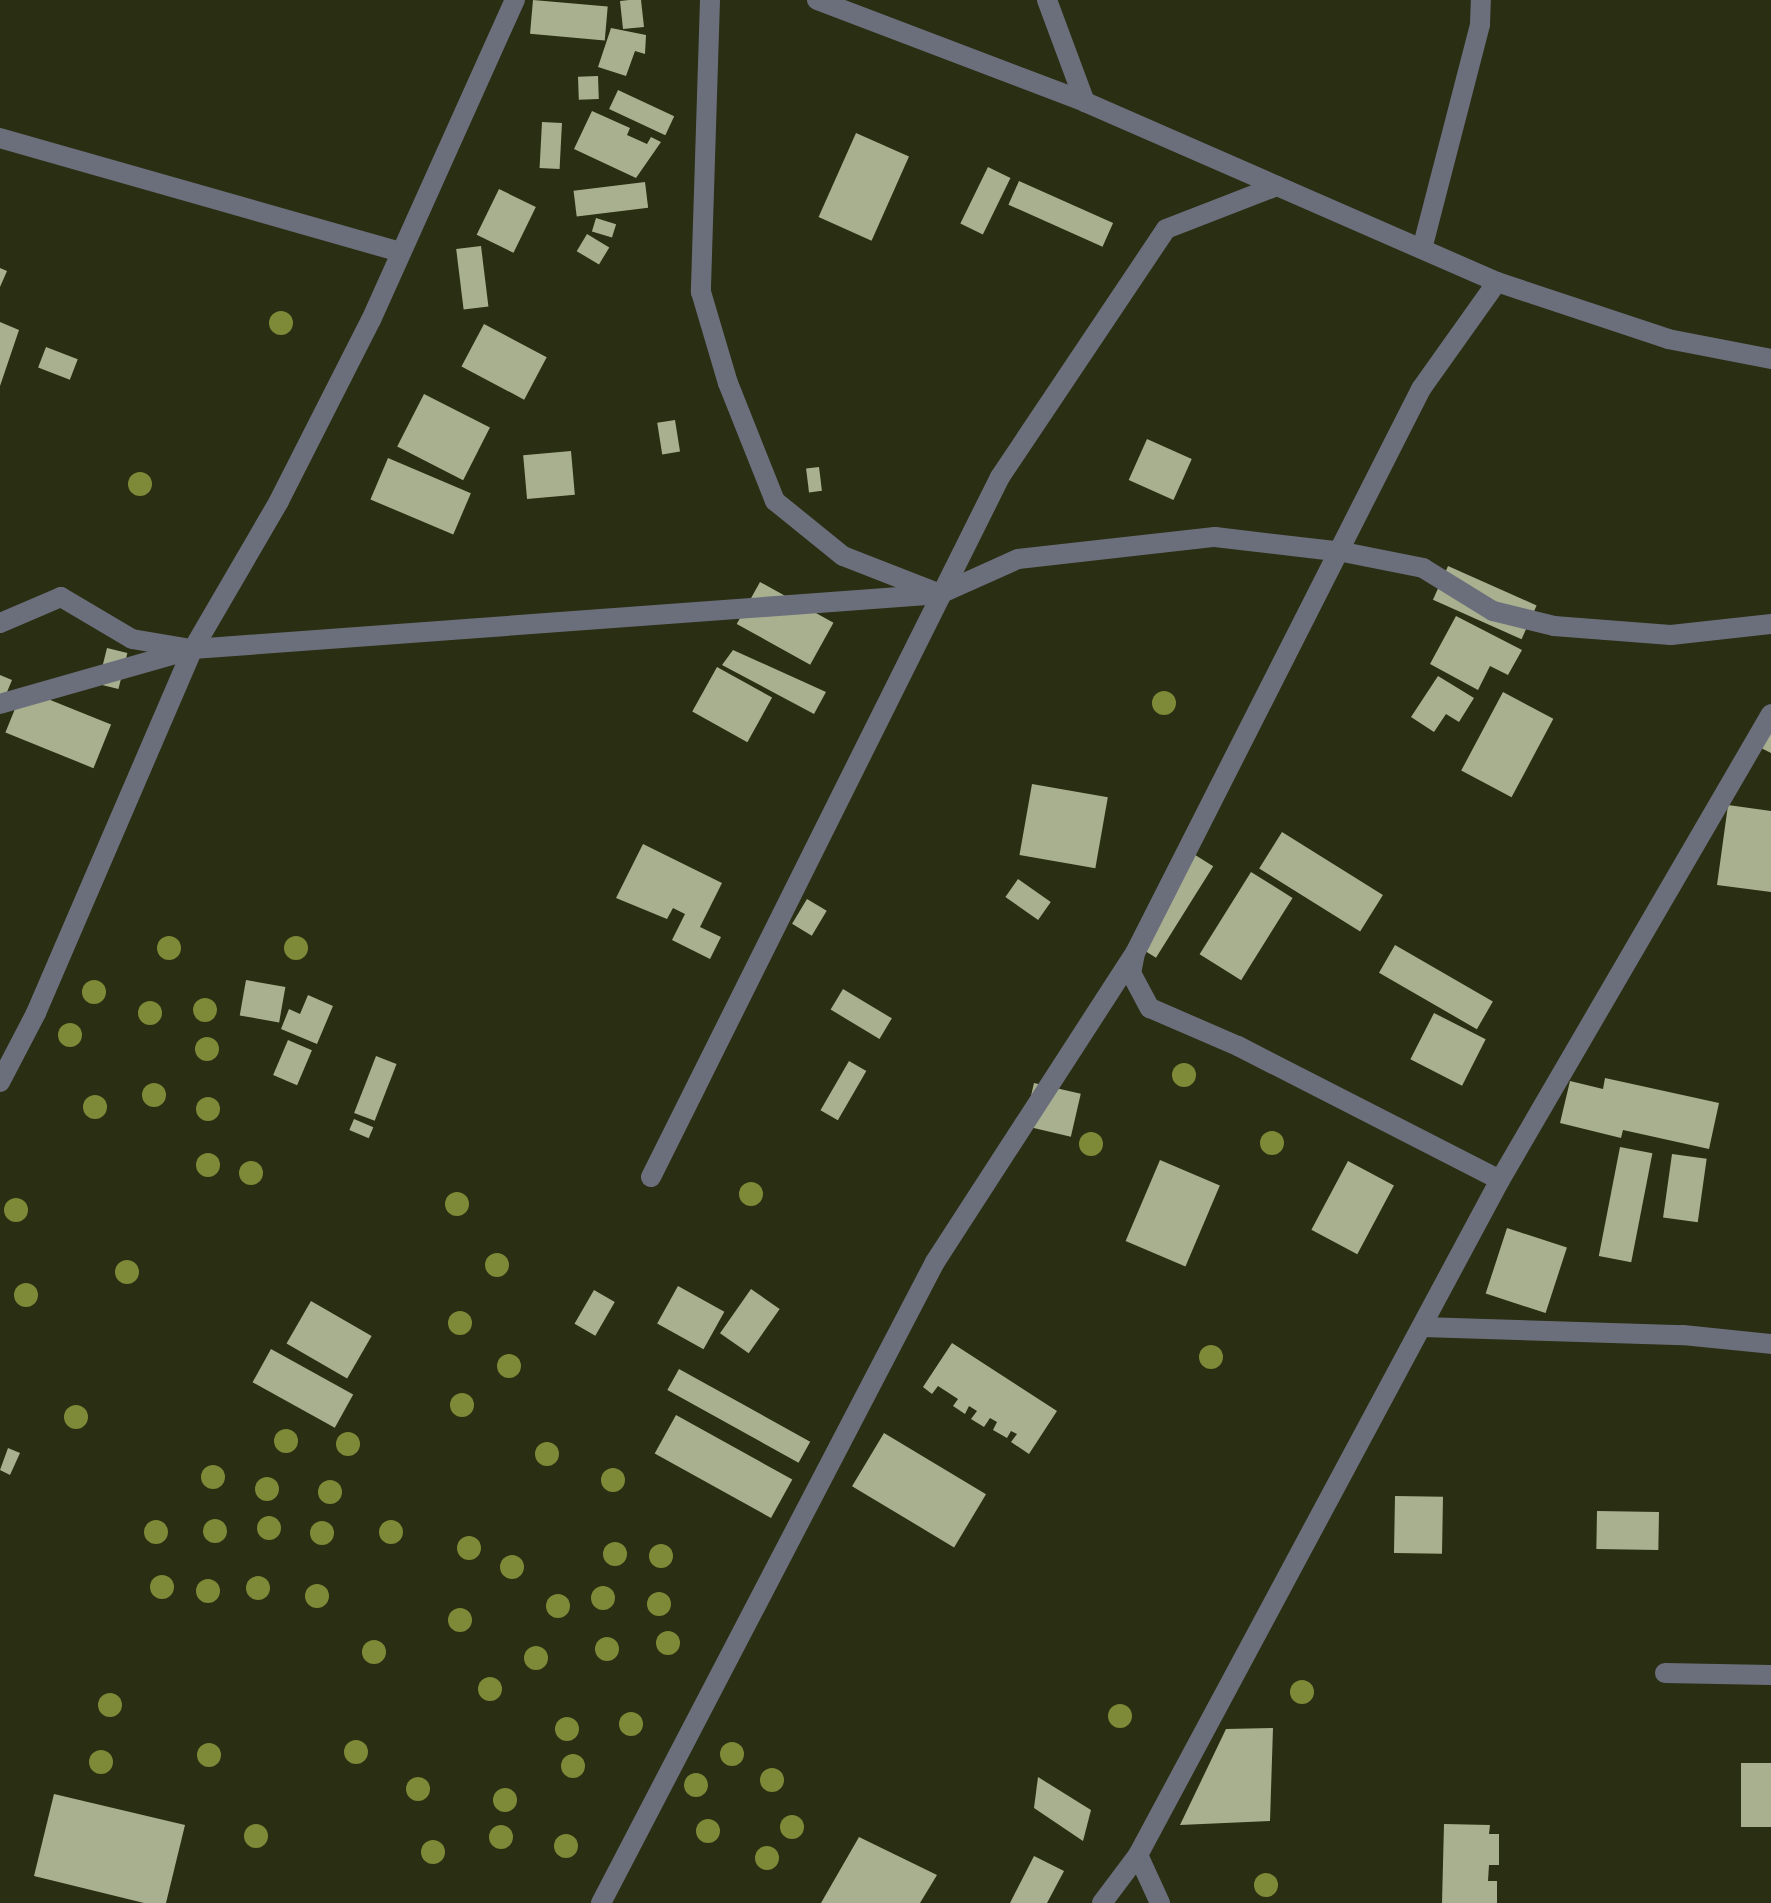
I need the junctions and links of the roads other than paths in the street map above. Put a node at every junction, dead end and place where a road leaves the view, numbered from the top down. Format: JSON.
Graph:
{"nodes":[{"id":1,"x":515,"y":0,"type":"edge"},
{"id":2,"x":710,"y":0,"type":"edge"},
{"id":3,"x":817,"y":0,"type":"edge"},
{"id":4,"x":1047,"y":0,"type":"edge"},
{"id":5,"x":1481,"y":0,"type":"edge"},
{"id":6,"x":1085,"y":102,"type":"junction"},
{"id":7,"x":0,"y":138,"type":"edge"},
{"id":8,"x":1277,"y":186,"type":"junction"},
{"id":9,"x":1422,"y":249,"type":"junction"},
{"id":10,"x":399,"y":252,"type":"junction"},
{"id":11,"x":1497,"y":282,"type":"junction"},
{"id":12,"x":1771,"y":359,"type":"edge"},
{"id":13,"x":1343,"y":552,"type":"junction"},
{"id":14,"x":940,"y":594,"type":"junction"},
{"id":15,"x":0,"y":623,"type":"edge"},
{"id":16,"x":1771,"y":624,"type":"edge"},
{"id":17,"x":193,"y":649,"type":"junction"},
{"id":18,"x":0,"y":704,"type":"edge"},
{"id":19,"x":1771,"y":714,"type":"edge"},
{"id":20,"x":1135,"y":953,"type":"junction"},
{"id":21,"x":0,"y":1082,"type":"edge"},
{"id":22,"x":651,"y":1177,"type":"dead end"},
{"id":23,"x":1500,"y":1180,"type":"junction"},
{"id":24,"x":1422,"y":1327,"type":"junction"},
{"id":25,"x":1771,"y":1344,"type":"edge"},
{"id":26,"x":1665,"y":1673,"type":"dead end"},
{"id":27,"x":1771,"y":1675,"type":"edge"},
{"id":28,"x":1138,"y":1855,"type":"junction"},
{"id":29,"x":601,"y":1903,"type":"edge"},
{"id":30,"x":1102,"y":1903,"type":"edge"},
{"id":31,"x":1160,"y":1903,"type":"edge"}],
"edges":[{"from":1,"to":10,"type":"street"},
{"from":2,"to":14,"type":"street"},
{"from":3,"to":6,"type":"street"},
{"from":4,"to":6,"type":"street"},
{"from":5,"to":9,"type":"street"},
{"from":6,"to":8,"type":"street"},
{"from":7,"to":10,"type":"street"},
{"from":8,"to":9,"type":"street"},
{"from":8,"to":14,"type":"street"},
{"from":9,"to":11,"type":"street"},
{"from":10,"to":17,"type":"street"},
{"from":11,"to":12,"type":"street"},
{"from":11,"to":13,"type":"street"},
{"from":13,"to":14,"type":"street"},
{"from":13,"to":16,"type":"street"},
{"from":13,"to":20,"type":"street"},
{"from":14,"to":17,"type":"street"},
{"from":14,"to":22,"type":"street"},
{"from":15,"to":17,"type":"street"},
{"from":17,"to":18,"type":"street"},
{"from":17,"to":21,"type":"street"},
{"from":19,"to":23,"type":"street"},
{"from":20,"to":23,"type":"street"},
{"from":20,"to":29,"type":"street"},
{"from":23,"to":24,"type":"street"},
{"from":24,"to":25,"type":"street"},
{"from":24,"to":28,"type":"street"},
{"from":26,"to":27,"type":"street"},
{"from":28,"to":30,"type":"street"},
{"from":28,"to":31,"type":"street"}]}
